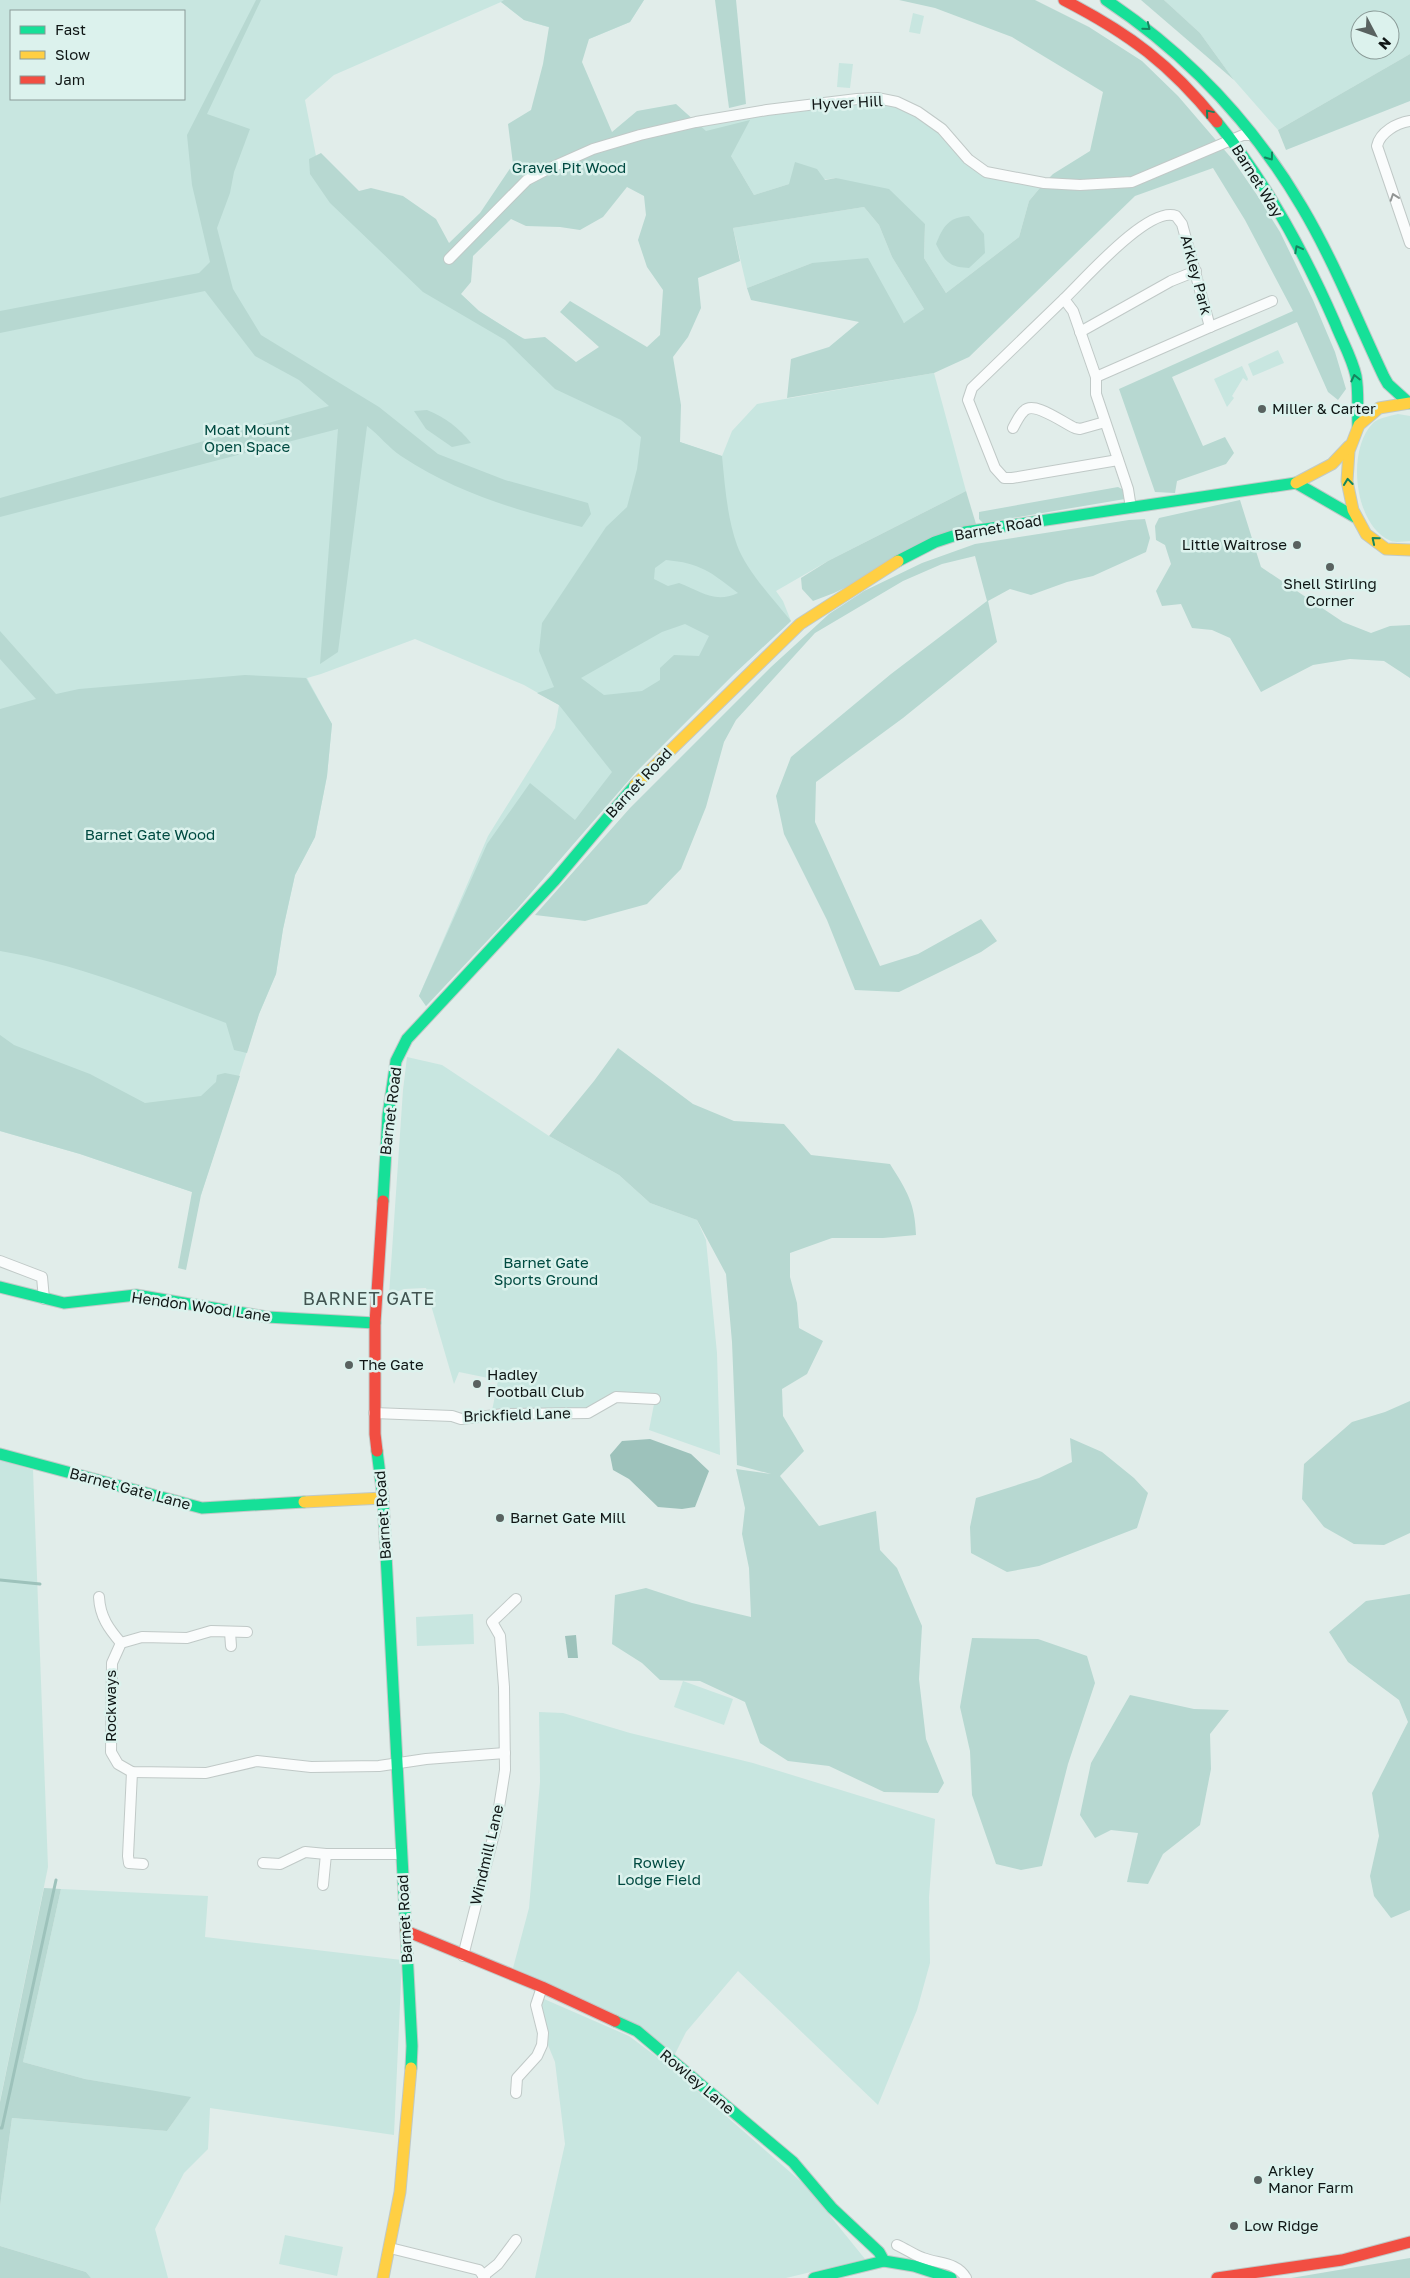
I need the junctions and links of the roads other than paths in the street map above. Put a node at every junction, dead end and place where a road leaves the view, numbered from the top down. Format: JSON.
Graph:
{"nodes":[{"id":1,"x":1064,"y":0,"type":"edge"},
{"id":2,"x":1106,"y":0,"type":"edge"},
{"id":3,"x":1410,"y":121,"type":"edge"},
{"id":4,"x":1253,"y":135,"type":"junction"},
{"id":5,"x":1232,"y":141,"type":"junction"},
{"id":6,"x":1410,"y":243,"type":"edge"},
{"id":7,"x":449,"y":259,"type":"dead end"},
{"id":8,"x":1196,"y":271,"type":"junction"},
{"id":9,"x":1064,"y":299,"type":"junction"},
{"id":10,"x":1272,"y":301,"type":"dead end"},
{"id":11,"x":1210,"y":327,"type":"junction"},
{"id":12,"x":1080,"y":332,"type":"junction"},
{"id":13,"x":1096,"y":377,"type":"junction"},
{"id":14,"x":1409,"y":403,"type":"edge"},
{"id":15,"x":1105,"y":422,"type":"junction"},
{"id":16,"x":1358,"y":426,"type":"junction"},
{"id":17,"x":1013,"y":428,"type":"dead end"},
{"id":18,"x":1348,"y":446,"type":"junction"},
{"id":19,"x":1118,"y":460,"type":"junction"},
{"id":20,"x":1296,"y":483,"type":"junction"},
{"id":21,"x":1131,"y":508,"type":"junction"},
{"id":22,"x":1355,"y":517,"type":"junction"},
{"id":23,"x":1407,"y":554,"type":"edge"},
{"id":24,"x":0,"y":1260,"type":"edge"},
{"id":25,"x":0,"y":1287,"type":"edge"},
{"id":26,"x":44,"y":1299,"type":"junction"},
{"id":27,"x":375,"y":1323,"type":"junction"},
{"id":28,"x":655,"y":1399,"type":"dead end"},
{"id":29,"x":374,"y":1413,"type":"junction"},
{"id":30,"x":0,"y":1454,"type":"edge"},
{"id":31,"x":383,"y":1498,"type":"junction"},
{"id":32,"x":99,"y":1597,"type":"dead end"},
{"id":33,"x":516,"y":1599,"type":"dead end"},
{"id":34,"x":230,"y":1632,"type":"junction"},
{"id":35,"x":248,"y":1632,"type":"dead end"},
{"id":36,"x":121,"y":1643,"type":"junction"},
{"id":37,"x":231,"y":1646,"type":"dead end"},
{"id":38,"x":505,"y":1753,"type":"junction"},
{"id":39,"x":398,"y":1763,"type":"junction"},
{"id":40,"x":132,"y":1772,"type":"junction"},
{"id":41,"x":326,"y":1854,"type":"junction"},
{"id":42,"x":402,"y":1854,"type":"junction"},
{"id":43,"x":263,"y":1863,"type":"dead end"},
{"id":44,"x":143,"y":1864,"type":"dead end"},
{"id":45,"x":323,"y":1884,"type":"dead end"},
{"id":46,"x":406,"y":1931,"type":"junction"},
{"id":47,"x":463,"y":1956,"type":"junction"},
{"id":48,"x":542,"y":1988,"type":"junction"},
{"id":49,"x":516,"y":2093,"type":"dead end"},
{"id":50,"x":516,"y":2240,"type":"dead end"},
{"id":51,"x":1410,"y":2242,"type":"edge"},
{"id":52,"x":897,"y":2245,"type":"dead end"},
{"id":53,"x":390,"y":2248,"type":"junction"},
{"id":54,"x":884,"y":2261,"type":"junction"},
{"id":55,"x":484,"y":2277,"type":"edge"},
{"id":56,"x":383,"y":2278,"type":"edge"},
{"id":57,"x":814,"y":2278,"type":"edge"},
{"id":58,"x":951,"y":2278,"type":"edge"},
{"id":59,"x":966,"y":2278,"type":"edge"},
{"id":60,"x":1217,"y":2278,"type":"edge"}],
"edges":[{"from":5,"to":1,"type":"main road","name":"Barnet Way","one_way":true},
{"from":2,"to":4,"type":"main road","name":"Barnet Way","one_way":true},
{"from":6,"to":3,"type":"street","one_way":true},
{"from":4,"to":5,"type":"street","name":"Hyver Hill"},
{"from":4,"to":14,"type":"main road","name":"Barnet Way","one_way":true},
{"from":5,"to":7,"type":"street","name":"Hyver Hill"},
{"from":16,"to":5,"type":"main road","name":"Barnet Way","one_way":true},
{"from":8,"to":9,"type":"street","name":"Arkley Park"},
{"from":8,"to":11,"type":"street","name":"Arkley Park"},
{"from":8,"to":12,"type":"street"},
{"from":9,"to":12,"type":"street"},
{"from":9,"to":19,"type":"street","name":"Arkley Park"},
{"from":10,"to":11,"type":"street"},
{"from":11,"to":13,"type":"street","name":"Arkley Park"},
{"from":12,"to":13,"type":"street"},
{"from":13,"to":15,"type":"street"},
{"from":14,"to":16,"type":"main road"},
{"from":15,"to":17,"type":"street"},
{"from":15,"to":19,"type":"street"},
{"from":16,"to":18,"type":"main road"},
{"from":18,"to":20,"type":"main road","name":"Barnet Road"},
{"from":22,"to":18,"type":"main road","one_way":true},
{"from":19,"to":21,"type":"street"},
{"from":20,"to":21,"type":"main road","name":"Barnet Road"},
{"from":20,"to":22,"type":"main road"},
{"from":21,"to":27,"type":"main road","name":"Barnet Road"},
{"from":23,"to":22,"type":"main road","one_way":true},
{"from":24,"to":26,"type":"street"},
{"from":25,"to":26,"type":"main road","name":"Hendon Wood Lane"},
{"from":26,"to":27,"type":"main road","name":"Hendon Wood Lane"},
{"from":27,"to":29,"type":"main road","name":"Barnet Road"},
{"from":28,"to":29,"type":"street","name":"Brickfield Lane"},
{"from":29,"to":31,"type":"main road","name":"Barnet Road"},
{"from":30,"to":31,"type":"main road","name":"Barnet Gate Lane"},
{"from":31,"to":39,"type":"main road","name":"Barnet Road"},
{"from":32,"to":36,"type":"street"},
{"from":33,"to":38,"type":"street","name":"Windmill Lane"},
{"from":34,"to":35,"type":"street"},
{"from":34,"to":36,"type":"street"},
{"from":34,"to":37,"type":"street"},
{"from":36,"to":40,"type":"street","name":"Rockways"},
{"from":38,"to":39,"type":"street"},
{"from":38,"to":47,"type":"street","name":"Windmill Lane"},
{"from":39,"to":40,"type":"street"},
{"from":39,"to":42,"type":"main road","name":"Barnet Road"},
{"from":40,"to":44,"type":"street"},
{"from":41,"to":42,"type":"street"},
{"from":41,"to":43,"type":"street"},
{"from":41,"to":45,"type":"street"},
{"from":42,"to":46,"type":"main road","name":"Barnet Road"},
{"from":46,"to":47,"type":"main road","name":"Rowley Lane"},
{"from":46,"to":53,"type":"main road","name":"Barnet Road"},
{"from":47,"to":48,"type":"main road","name":"Rowley Lane"},
{"from":48,"to":49,"type":"street"},
{"from":48,"to":54,"type":"main road","name":"Rowley Lane"},
{"from":50,"to":55,"type":"street"},
{"from":51,"to":60,"type":"main road"},
{"from":52,"to":59,"type":"street"},
{"from":53,"to":55,"type":"street"},
{"from":53,"to":56,"type":"main road","name":"Barnet Road"},
{"from":54,"to":57,"type":"main road"},
{"from":54,"to":58,"type":"main road"}]}
